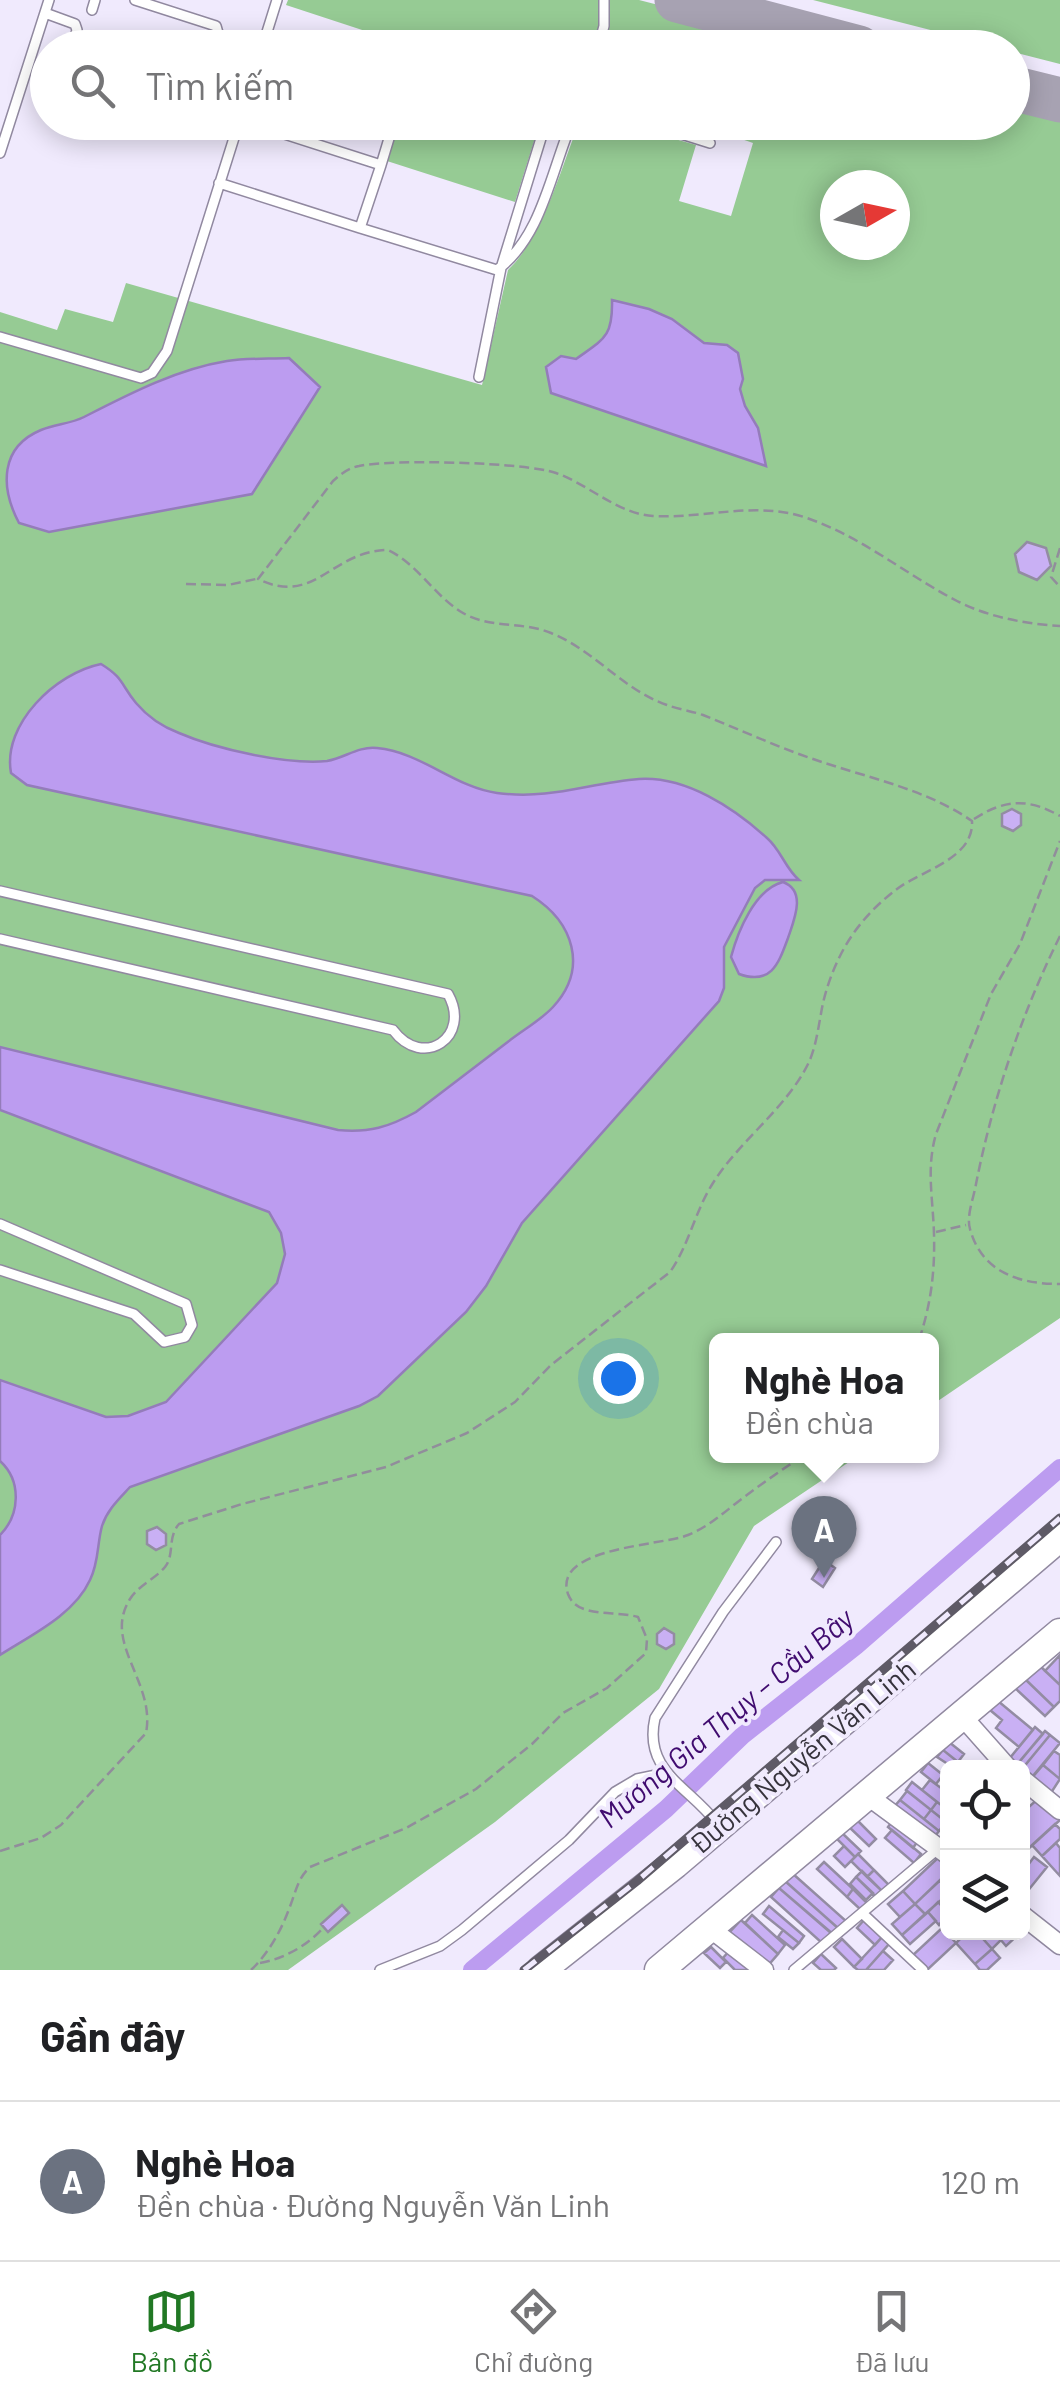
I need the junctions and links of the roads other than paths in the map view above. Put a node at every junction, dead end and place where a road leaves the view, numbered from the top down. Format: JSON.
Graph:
{"nodes":[{"id":1,"x":49,"y":0,"type":"edge"},
{"id":2,"x":135,"y":0,"type":"edge"},
{"id":3,"x":277,"y":0,"type":"edge"},
{"id":4,"x":604,"y":0,"type":"edge"},
{"id":5,"x":45,"y":13,"type":"junction"},
{"id":6,"x":39,"y":30,"type":"edge"},
{"id":7,"x":77,"y":30,"type":"edge"},
{"id":8,"x":217,"y":30,"type":"edge"},
{"id":9,"x":268,"y":30,"type":"edge"},
{"id":10,"x":603,"y":30,"type":"edge"},
{"id":11,"x":30,"y":59,"type":"edge"},
{"id":12,"x":233,"y":140,"type":"edge"},
{"id":13,"x":303,"y":140,"type":"edge"},
{"id":14,"x":389,"y":140,"type":"edge"},
{"id":15,"x":541,"y":140,"type":"edge"},
{"id":16,"x":565,"y":140,"type":"edge"},
{"id":17,"x":700,"y":140,"type":"edge"},
{"id":18,"x":710,"y":143,"type":"dead end"},
{"id":19,"x":1,"y":147,"type":"edge"},
{"id":20,"x":381,"y":165,"type":"junction"},
{"id":21,"x":219,"y":183,"type":"junction"},
{"id":22,"x":360,"y":228,"type":"junction"},
{"id":23,"x":501,"y":268,"type":"junction"},
{"id":24,"x":0,"y":337,"type":"edge"},
{"id":25,"x":479,"y":376,"type":"dead end"},
{"id":26,"x":0,"y":891,"type":"edge"},
{"id":27,"x":0,"y":939,"type":"edge"},
{"id":28,"x":0,"y":1224,"type":"edge"},
{"id":29,"x":0,"y":1270,"type":"edge"},
{"id":30,"x":1060,"y":1537,"type":"edge"},
{"id":31,"x":776,"y":1542,"type":"dead end"},
{"id":32,"x":1060,"y":1633,"type":"edge"},
{"id":33,"x":962,"y":1716,"type":"junction"},
{"id":34,"x":1001,"y":1760,"type":"edge"},
{"id":35,"x":670,"y":1776,"type":"junction"},
{"id":36,"x":1030,"y":1786,"type":"edge"},
{"id":37,"x":868,"y":1796,"type":"junction"},
{"id":38,"x":1060,"y":1810,"type":"edge"},
{"id":39,"x":710,"y":1817,"type":"junction"},
{"id":40,"x":942,"y":1850,"type":"edge"},
{"id":41,"x":940,"y":1853,"type":"edge"},
{"id":42,"x":862,"y":1913,"type":"junction"},
{"id":43,"x":1030,"y":1921,"type":"edge"},
{"id":44,"x":711,"y":1929,"type":"junction"},
{"id":45,"x":1060,"y":1945,"type":"edge"},
{"id":46,"x":380,"y":1970,"type":"edge"},
{"id":47,"x":541,"y":1970,"type":"edge"},
{"id":48,"x":659,"y":1970,"type":"edge"},
{"id":49,"x":764,"y":1970,"type":"edge"},
{"id":50,"x":794,"y":1970,"type":"edge"},
{"id":51,"x":924,"y":1970,"type":"edge"}],
"edges":[{"from":1,"to":5,"type":"lane"},
{"from":2,"to":8,"type":"lane"},
{"from":3,"to":9,"type":"lane"},
{"from":4,"to":10,"type":"lane"},
{"from":5,"to":6,"type":"lane"},
{"from":5,"to":7,"type":"lane"},
{"from":11,"to":19,"type":"lane"},
{"from":12,"to":21,"type":"lane"},
{"from":13,"to":20,"type":"lane"},
{"from":14,"to":20,"type":"lane"},
{"from":15,"to":23,"type":"lane"},
{"from":16,"to":23,"type":"lane"},
{"from":17,"to":18,"type":"lane"},
{"from":20,"to":22,"type":"lane"},
{"from":21,"to":22,"type":"lane"},
{"from":21,"to":24,"type":"lane"},
{"from":22,"to":23,"type":"lane"},
{"from":23,"to":25,"type":"lane"},
{"from":26,"to":27,"type":"lane"},
{"from":28,"to":29,"type":"lane"},
{"from":30,"to":39,"type":"highway","name":"Đường Nguyễn Văn Linh"},
{"from":31,"to":35,"type":"lane"},
{"from":32,"to":33,"type":"highway"},
{"from":33,"to":34,"type":"street"},
{"from":33,"to":37,"type":"highway"},
{"from":35,"to":39,"type":"lane"},
{"from":35,"to":46,"type":"lane"},
{"from":36,"to":38,"type":"street"},
{"from":37,"to":40,"type":"street"},
{"from":37,"to":44,"type":"highway"},
{"from":39,"to":47,"type":"highway","name":"Đường Nguyễn Văn Linh"},
{"from":41,"to":42,"type":"lane"},
{"from":42,"to":50,"type":"lane"},
{"from":42,"to":51,"type":"lane"},
{"from":43,"to":45,"type":"street"},
{"from":44,"to":48,"type":"highway"},
{"from":44,"to":49,"type":"street"}]}
